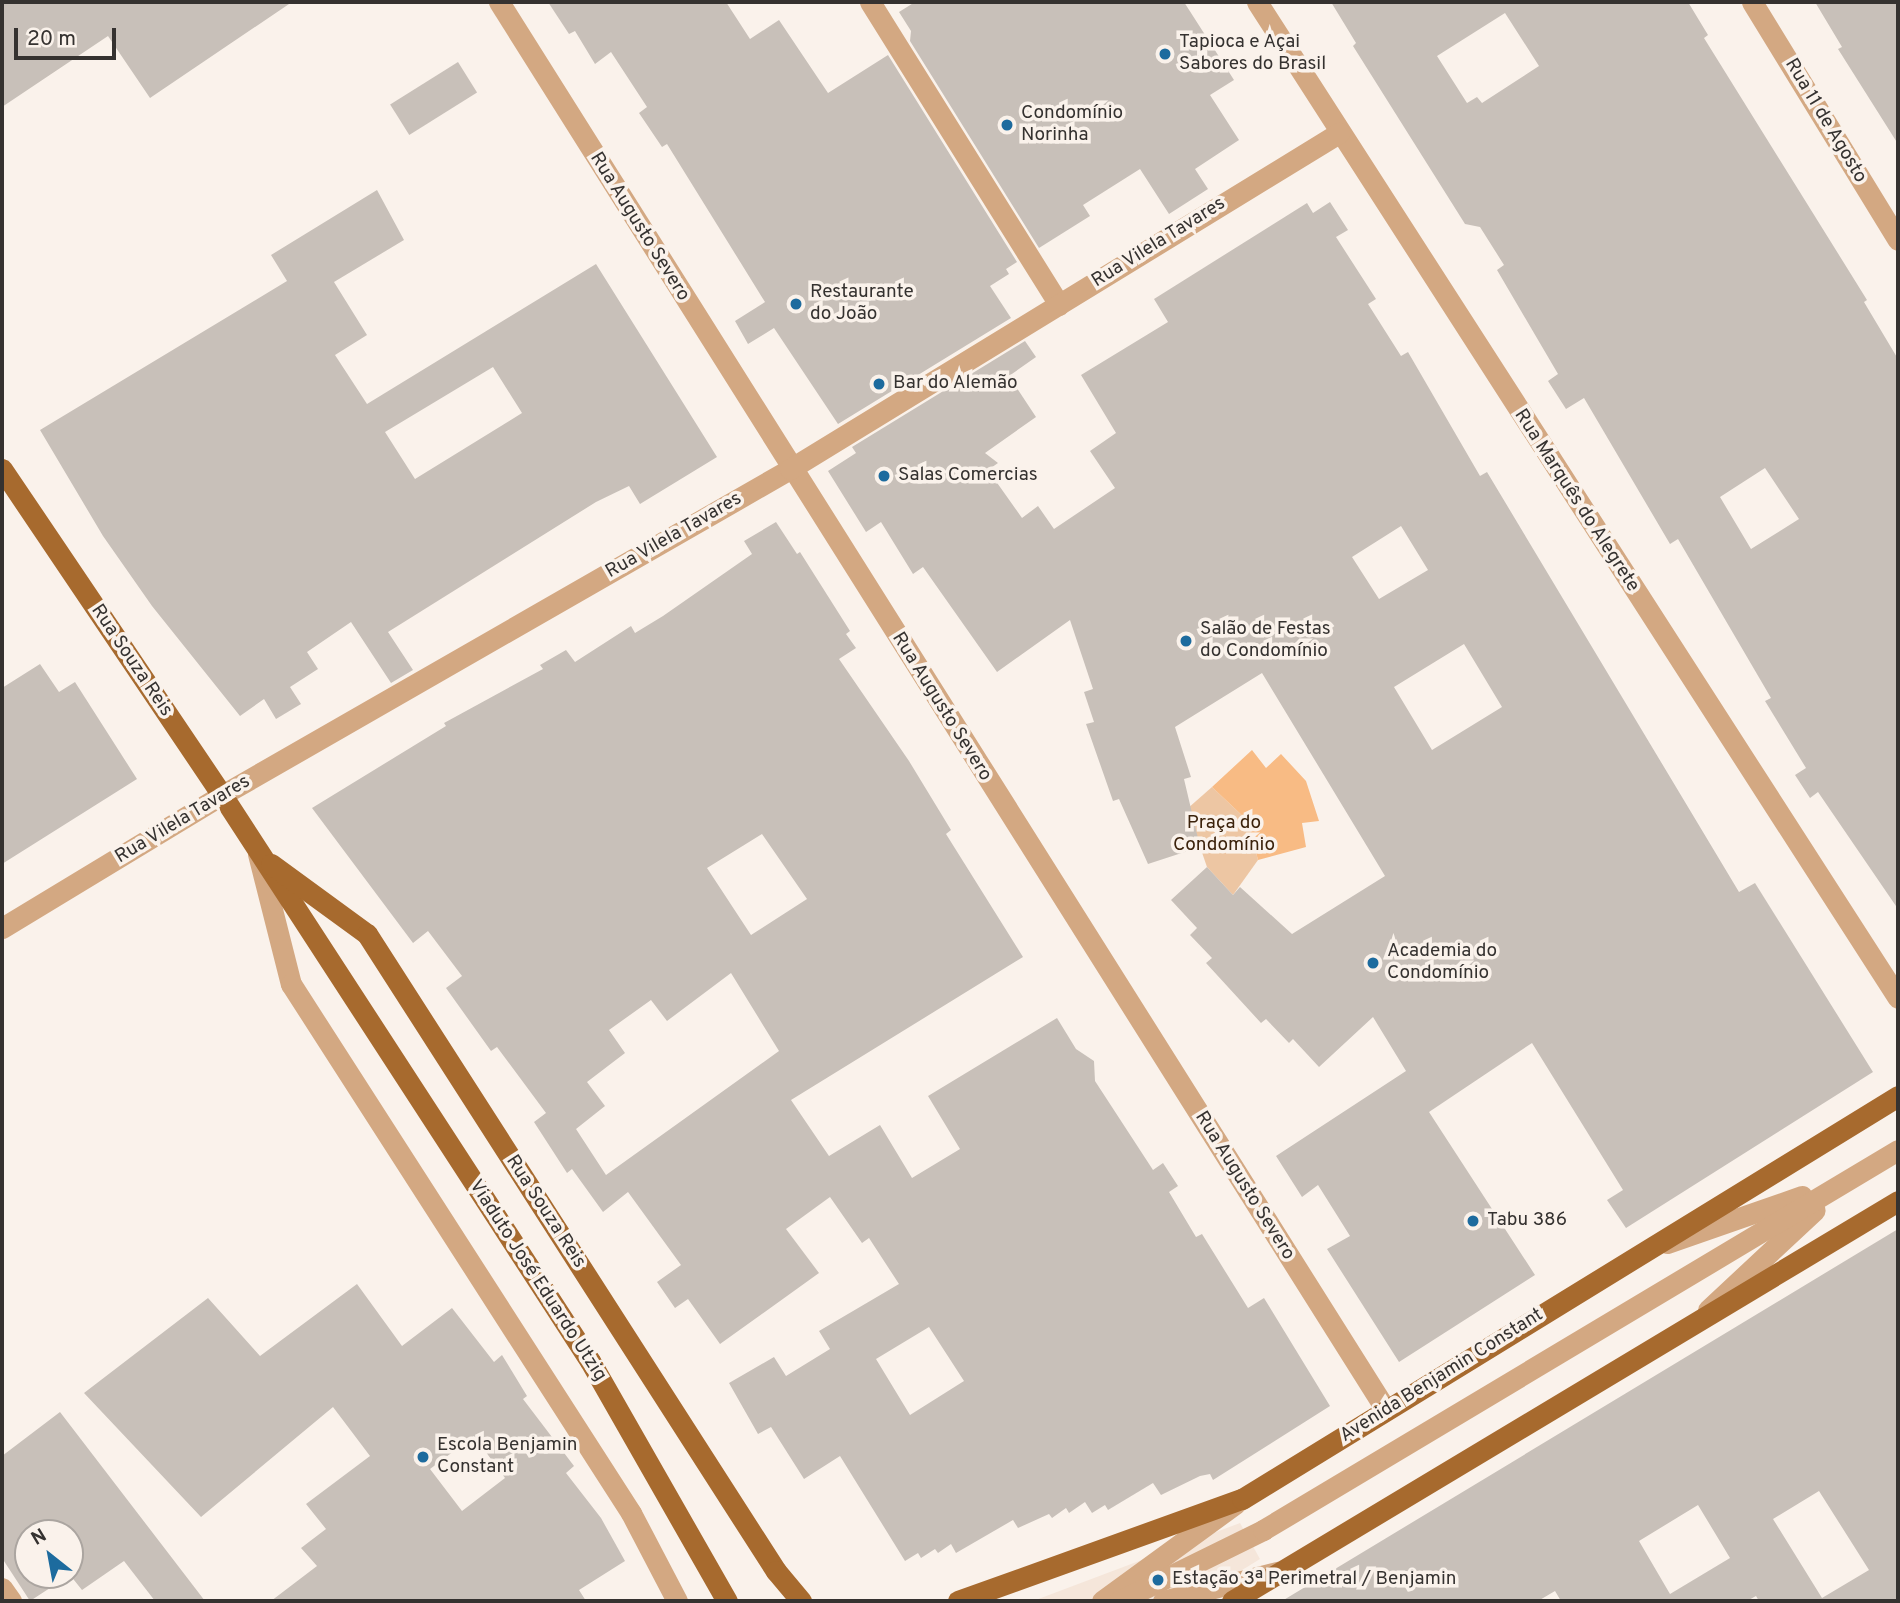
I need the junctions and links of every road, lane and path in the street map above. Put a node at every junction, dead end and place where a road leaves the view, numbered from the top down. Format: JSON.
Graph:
{"nodes":[{"id":1,"x":499,"y":2,"type":"edge"},
{"id":2,"x":870,"y":2,"type":"edge"},
{"id":3,"x":1257,"y":2,"type":"edge"},
{"id":4,"x":1752,"y":2,"type":"edge"},
{"id":5,"x":1339,"y":133,"type":"junction"},
{"id":6,"x":1898,"y":240,"type":"edge"},
{"id":7,"x":1059,"y":304,"type":"junction"},
{"id":8,"x":2,"y":469,"type":"edge"},
{"id":9,"x":790,"y":469,"type":"junction"},
{"id":10,"x":222,"y":795,"type":"junction"},
{"id":11,"x":258,"y":854,"type":"junction"},
{"id":12,"x":2,"y":928,"type":"edge"},
{"id":13,"x":335,"y":969,"type":"joint"},
{"id":14,"x":1898,"y":998,"type":"edge"},
{"id":15,"x":1898,"y":1096,"type":"edge"},
{"id":16,"x":1898,"y":1150,"type":"edge"},
{"id":17,"x":1847,"y":1180,"type":"junction"},
{"id":18,"x":1898,"y":1201,"type":"edge"},
{"id":19,"x":1645,"y":1251,"type":"junction"},
{"id":20,"x":1691,"y":1325,"type":"junction"},
{"id":21,"x":1386,"y":1410,"type":"junction"},
{"id":22,"x":1242,"y":1499,"type":"junction"},
{"id":23,"x":1285,"y":1569,"type":"junction"},
{"id":24,"x":2,"y":1588,"type":"edge"},
{"id":25,"x":11,"y":1601,"type":"edge"},
{"id":26,"x":677,"y":1601,"type":"edge"},
{"id":27,"x":727,"y":1601,"type":"edge"},
{"id":28,"x":801,"y":1601,"type":"edge"},
{"id":29,"x":958,"y":1601,"type":"edge"},
{"id":30,"x":1102,"y":1601,"type":"edge"},
{"id":31,"x":1119,"y":1601,"type":"edge"},
{"id":32,"x":1163,"y":1601,"type":"edge"},
{"id":33,"x":1232,"y":1601,"type":"edge"}],
"edges":[{"from":1,"to":9,"type":"street","name":"Rua Augusto Severo"},
{"from":2,"to":7,"type":"street"},
{"from":3,"to":5,"type":"street","name":"Rua Marquês do Alegrete"},
{"from":4,"to":6,"type":"street","name":"Rua 11 de Agosto"},
{"from":5,"to":7,"type":"street","name":"Rua Vilela Tavares"},
{"from":5,"to":14,"type":"street","name":"Rua Marquês do Alegrete"},
{"from":7,"to":9,"type":"street","name":"Rua Vilela Tavares"},
{"from":8,"to":10,"type":"main road","name":"Rua Souza Reis"},
{"from":9,"to":10,"type":"street","name":"Rua Vilela Tavares"},
{"from":9,"to":21,"type":"street","name":"Rua Augusto Severo"},
{"from":10,"to":11,"type":"main road","name":"Rua Souza Reis"},
{"from":10,"to":12,"type":"street","name":"Rua Vilela Tavares"},
{"from":11,"to":13,"type":"main road","name":"Rua Souza Reis"},
{"from":11,"to":26,"type":"street","name":"Rua Souza Reis"},
{"from":11,"to":28,"type":"main road","name":"Rua Souza Reis"},
{"from":13,"to":27,"type":"main road","name":"Viaduto José Eduardo Utzig"},
{"from":15,"to":19,"type":"main road","name":"Avenida Benjamin Constant"},
{"from":16,"to":17,"type":"street"},
{"from":17,"to":19,"type":"street"},
{"from":17,"to":20,"type":"street"},
{"from":17,"to":31,"type":"street"},
{"from":18,"to":20,"type":"main road"},
{"from":19,"to":21,"type":"main road","name":"Avenida Benjamin Constant"},
{"from":20,"to":23,"type":"main road"},
{"from":21,"to":22,"type":"main road","name":"Avenida Benjamin Constant"},
{"from":22,"to":29,"type":"main road","name":"Avenida Benjamin Constant"},
{"from":22,"to":30,"type":"street"},
{"from":23,"to":32,"type":"street"},
{"from":23,"to":33,"type":"main road"},
{"from":24,"to":25,"type":"street"}]}
